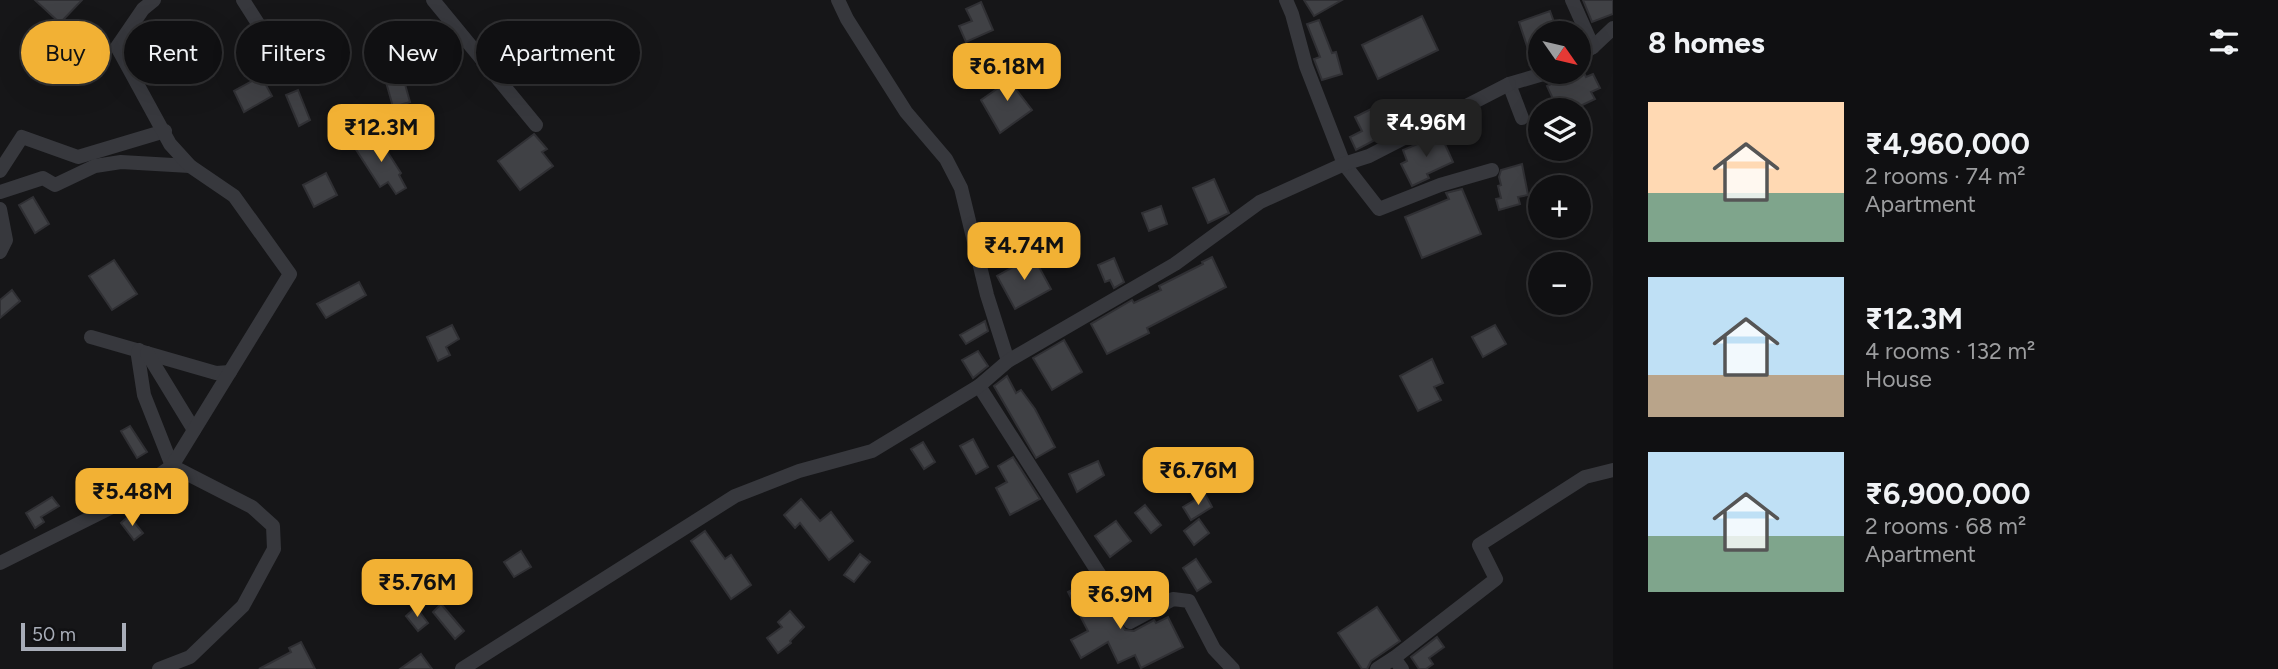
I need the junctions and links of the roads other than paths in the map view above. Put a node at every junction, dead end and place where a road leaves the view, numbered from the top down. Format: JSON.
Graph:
{"nodes":[{"id":1,"x":155,"y":0,"type":"edge"},
{"id":2,"x":243,"y":0,"type":"edge"},
{"id":3,"x":433,"y":0,"type":"edge"},
{"id":4,"x":838,"y":0,"type":"edge"},
{"id":5,"x":1286,"y":0,"type":"edge"},
{"id":6,"x":1572,"y":0,"type":"edge"},
{"id":7,"x":256,"y":21,"type":"edge"},
{"id":8,"x":1613,"y":28,"type":"edge"},
{"id":9,"x":1593,"y":47,"type":"joint"},
{"id":10,"x":1528,"y":79,"type":"edge"},
{"id":11,"x":1509,"y":85,"type":"junction"},
{"id":12,"x":1522,"y":118,"type":"dead end"},
{"id":13,"x":536,"y":125,"type":"dead end"},
{"id":14,"x":165,"y":131,"type":"junction"},
{"id":15,"x":1344,"y":164,"type":"junction"},
{"id":16,"x":190,"y":166,"type":"junction"},
{"id":17,"x":1492,"y":170,"type":"dead end"},
{"id":18,"x":0,"y":171,"type":"edge"},
{"id":19,"x":0,"y":192,"type":"edge"},
{"id":20,"x":0,"y":209,"type":"edge"},
{"id":21,"x":0,"y":252,"type":"edge"},
{"id":22,"x":91,"y":337,"type":"dead end"},
{"id":23,"x":143,"y":352,"type":"junction"},
{"id":24,"x":1008,"y":361,"type":"junction"},
{"id":25,"x":230,"y":372,"type":"junction"},
{"id":26,"x":979,"y":386,"type":"junction"},
{"id":27,"x":194,"y":430,"type":"junction"},
{"id":28,"x":172,"y":466,"type":"junction"},
{"id":29,"x":1613,"y":471,"type":"edge"},
{"id":30,"x":0,"y":563,"type":"edge"},
{"id":31,"x":1398,"y":664,"type":"edge"},
{"id":32,"x":159,"y":669,"type":"edge"},
{"id":33,"x":462,"y":669,"type":"edge"},
{"id":34,"x":1233,"y":669,"type":"edge"},
{"id":35,"x":1377,"y":669,"type":"edge"}],
"edges":[{"from":1,"to":14,"type":"street"},
{"from":2,"to":7,"type":"street"},
{"from":3,"to":13,"type":"street"},
{"from":4,"to":24,"type":"street"},
{"from":5,"to":15,"type":"street"},
{"from":6,"to":9,"type":"street"},
{"from":8,"to":9,"type":"street"},
{"from":10,"to":11,"type":"street"},
{"from":11,"to":12,"type":"street"},
{"from":11,"to":15,"type":"street"},
{"from":14,"to":16,"type":"street"},
{"from":14,"to":18,"type":"street"},
{"from":15,"to":17,"type":"street"},
{"from":15,"to":24,"type":"street"},
{"from":16,"to":19,"type":"street"},
{"from":16,"to":25,"type":"street"},
{"from":20,"to":21,"type":"street"},
{"from":22,"to":23,"type":"street"},
{"from":23,"to":25,"type":"street"},
{"from":23,"to":27,"type":"street"},
{"from":23,"to":28,"type":"street"},
{"from":24,"to":26,"type":"street"},
{"from":25,"to":27,"type":"street"},
{"from":26,"to":33,"type":"street"},
{"from":26,"to":34,"type":"street"},
{"from":27,"to":28,"type":"street"},
{"from":28,"to":30,"type":"street"},
{"from":28,"to":32,"type":"street"},
{"from":29,"to":31,"type":"street"},
{"from":31,"to":35,"type":"street"}]}
